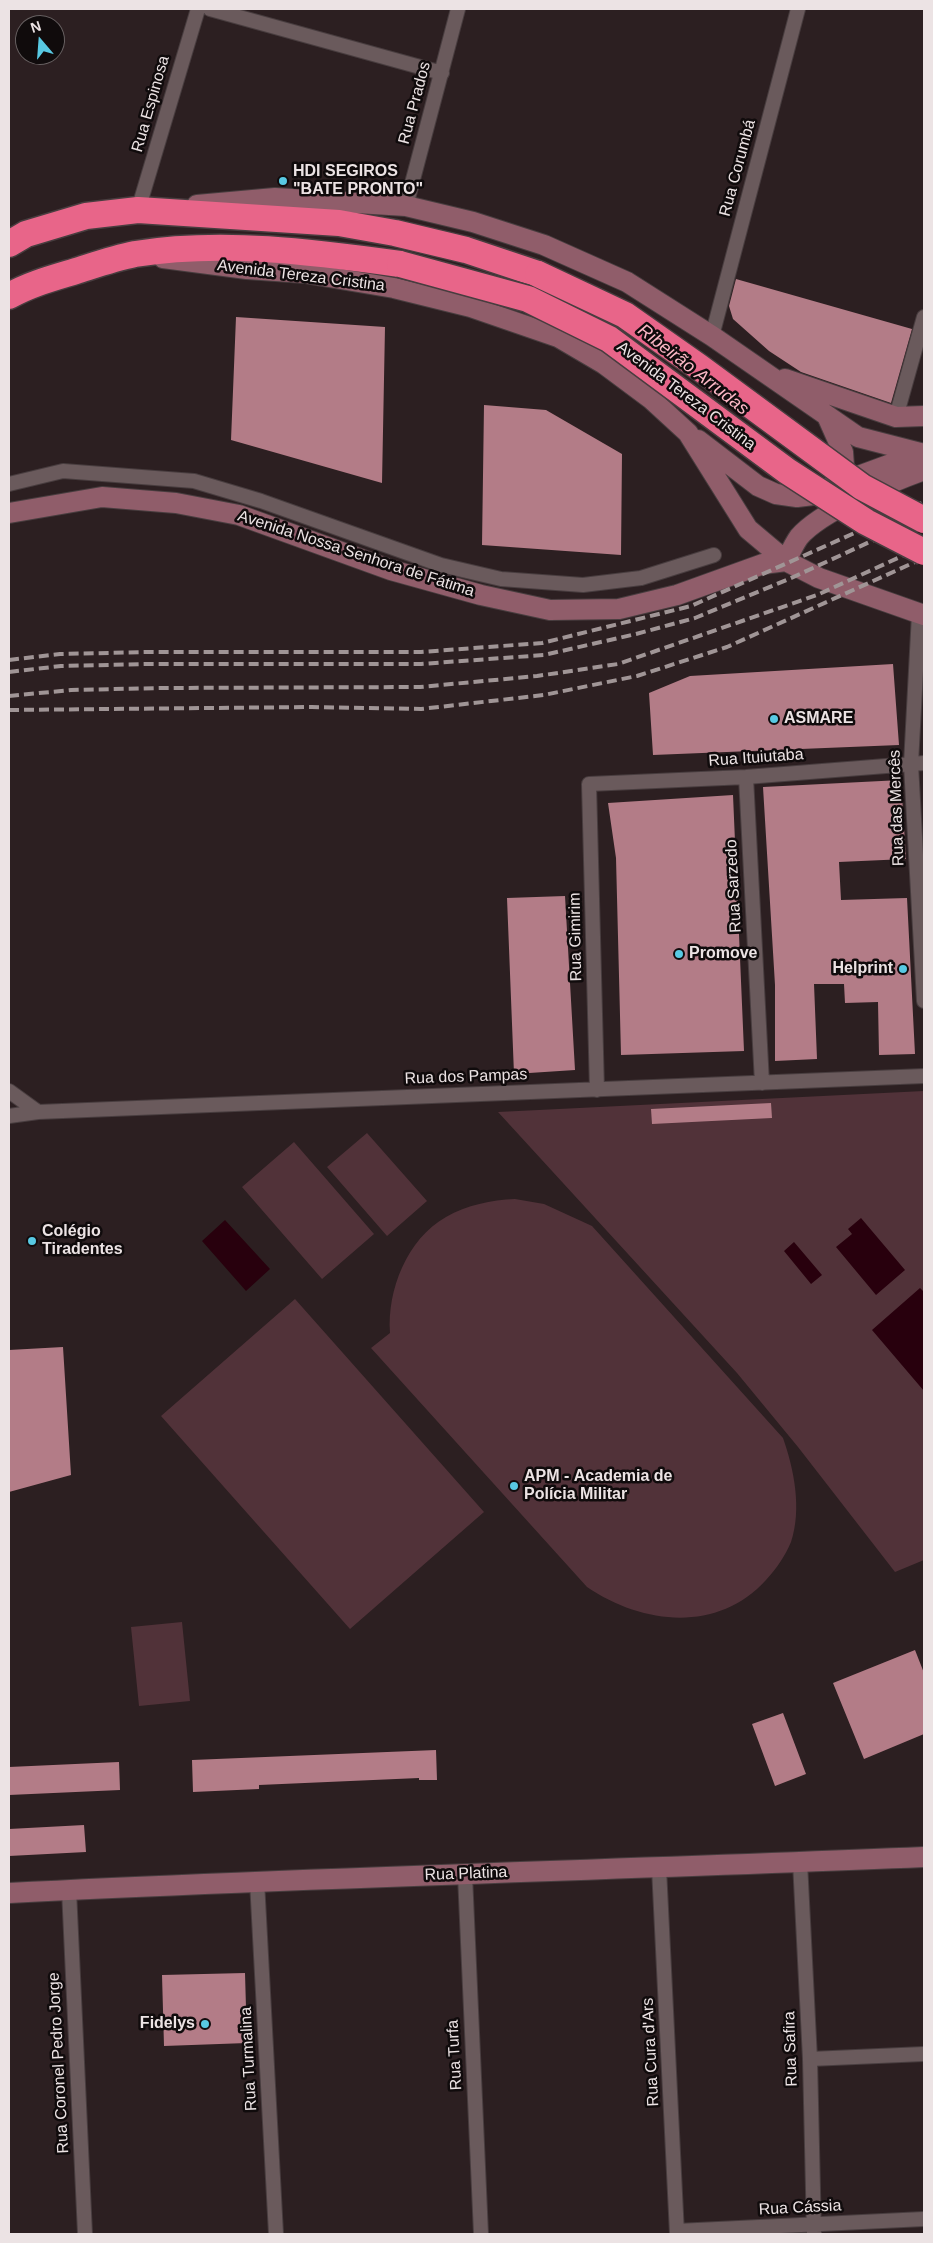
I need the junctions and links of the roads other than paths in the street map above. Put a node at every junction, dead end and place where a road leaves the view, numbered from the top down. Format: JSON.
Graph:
{"nodes":[{"id":1,"x":198,"y":9,"type":"edge"},
{"id":2,"x":210,"y":9,"type":"edge"},
{"id":3,"x":458,"y":9,"type":"edge"},
{"id":4,"x":798,"y":9,"type":"edge"},
{"id":5,"x":442,"y":73,"type":"junction"},
{"id":6,"x":406,"y":206,"type":"junction"},
{"id":7,"x":138,"y":210,"type":"junction"},
{"id":8,"x":9,"y":244,"type":"edge"},
{"id":9,"x":134,"y":254,"type":"junction"},
{"id":10,"x":9,"y":296,"type":"edge"},
{"id":11,"x":924,"y":317,"type":"edge"},
{"id":12,"x":712,"y":336,"type":"junction"},
{"id":13,"x":761,"y":370,"type":"junction"},
{"id":14,"x":827,"y":416,"type":"junction"},
{"id":15,"x":924,"y":416,"type":"edge"},
{"id":16,"x":896,"y":417,"type":"junction"},
{"id":17,"x":688,"y":433,"type":"junction"},
{"id":18,"x":919,"y":458,"type":"edge"},
{"id":19,"x":845,"y":481,"type":"junction"},
{"id":20,"x":9,"y":484,"type":"edge"},
{"id":21,"x":9,"y":513,"type":"edge"},
{"id":22,"x":924,"y":520,"type":"edge"},
{"id":23,"x":924,"y":552,"type":"edge"},
{"id":24,"x":714,"y":555,"type":"dead end"},
{"id":25,"x":786,"y":561,"type":"junction"},
{"id":26,"x":922,"y":614,"type":"edge"},
{"id":27,"x":918,"y":764,"type":"edge"},
{"id":28,"x":746,"y":777,"type":"junction"},
{"id":29,"x":589,"y":784,"type":"joint"},
{"id":30,"x":924,"y":1001,"type":"edge"},
{"id":31,"x":924,"y":1076,"type":"edge"},
{"id":32,"x":762,"y":1083,"type":"junction"},
{"id":33,"x":597,"y":1090,"type":"junction"},
{"id":34,"x":9,"y":1092,"type":"edge"},
{"id":35,"x":9,"y":1108,"type":"edge"},
{"id":36,"x":38,"y":1112,"type":"junction"},
{"id":37,"x":9,"y":1116,"type":"edge"},
{"id":38,"x":924,"y":1857,"type":"edge"},
{"id":39,"x":800,"y":1862,"type":"junction"},
{"id":40,"x":659,"y":1868,"type":"junction"},
{"id":41,"x":464,"y":1874,"type":"junction"},
{"id":42,"x":257,"y":1881,"type":"junction"},
{"id":43,"x":69,"y":1890,"type":"junction"},
{"id":44,"x":9,"y":1893,"type":"edge"},
{"id":45,"x":924,"y":2054,"type":"edge"},
{"id":46,"x":810,"y":2059,"type":"junction"},
{"id":47,"x":924,"y":2219,"type":"edge"},
{"id":48,"x":814,"y":2229,"type":"edge"},
{"id":49,"x":677,"y":2233,"type":"edge"},
{"id":50,"x":85,"y":2234,"type":"edge"},
{"id":51,"x":276,"y":2234,"type":"edge"},
{"id":52,"x":481,"y":2234,"type":"edge"}],
"edges":[{"from":1,"to":7,"type":"street","name":"Rua Espinosa"},
{"from":2,"to":5,"type":"street"},
{"from":3,"to":5,"type":"street","name":"Rua Prados"},
{"from":4,"to":12,"type":"street","name":"Rua Corumbá"},
{"from":5,"to":6,"type":"street","name":"Rua Prados"},
{"from":6,"to":7,"type":"main road","name":"Avenida Tereza Cristina"},
{"from":6,"to":12,"type":"main road","name":"Avenida Tereza Cristina"},
{"from":7,"to":8,"type":"highway","name":"Avenida Tereza Cristina"},
{"from":7,"to":22,"type":"highway","name":"Avenida Tereza Cristina","bridge":true},
{"from":9,"to":10,"type":"highway","name":"Avenida Tereza Cristina"},
{"from":9,"to":17,"type":"main road","name":"Avenida Tereza Cristina"},
{"from":9,"to":23,"type":"highway","name":"Avenida Tereza Cristina","bridge":true},
{"from":11,"to":16,"type":"street"},
{"from":12,"to":13,"type":"main road","name":"Avenida Tereza Cristina"},
{"from":13,"to":14,"type":"main road","name":"Avenida Tereza Cristina"},
{"from":13,"to":16,"type":"main road"},
{"from":14,"to":18,"type":"main road","name":"Avenida Tereza Cristina"},
{"from":14,"to":19,"type":"main road"},
{"from":15,"to":16,"type":"main road"},
{"from":17,"to":19,"type":"main road"},
{"from":17,"to":25,"type":"main road","name":"Avenida Tereza Cristina"},
{"from":18,"to":19,"type":"main road"},
{"from":18,"to":25,"type":"main road"},
{"from":20,"to":24,"type":"street","name":"Avenida Nossa Senhora de Fátima"},
{"from":21,"to":25,"type":"main road","name":"Avenida Nossa Senhora de Fátima"},
{"from":25,"to":26,"type":"main road","name":"Avenida Tereza Cristina"},
{"from":26,"to":27,"type":"street","name":"Rua das Mercês"},
{"from":27,"to":28,"type":"street","name":"Rua Ituiutaba"},
{"from":27,"to":30,"type":"street","name":"Rua das Mercês"},
{"from":28,"to":29,"type":"street","name":"Rua Ituiutaba"},
{"from":28,"to":32,"type":"street","name":"Rua Sarzedo"},
{"from":29,"to":33,"type":"street","name":"Rua Gimirim"},
{"from":31,"to":32,"type":"street","name":"Rua dos Pampas"},
{"from":32,"to":33,"type":"street","name":"Rua dos Pampas"},
{"from":33,"to":36,"type":"street","name":"Rua dos Pampas"},
{"from":34,"to":36,"type":"street"},
{"from":35,"to":36,"type":"street"},
{"from":36,"to":37,"type":"street","name":"Rua dos Pampas"},
{"from":38,"to":39,"type":"main road","name":"Rua Platina"},
{"from":39,"to":40,"type":"main road","name":"Rua Platina"},
{"from":39,"to":46,"type":"street","name":"Rua Safira"},
{"from":40,"to":41,"type":"main road","name":"Rua Platina"},
{"from":40,"to":49,"type":"street","name":"Rua Cura d'Ars"},
{"from":41,"to":42,"type":"main road","name":"Rua Platina"},
{"from":41,"to":52,"type":"street","name":"Rua Turfa"},
{"from":42,"to":43,"type":"main road","name":"Rua Platina"},
{"from":42,"to":51,"type":"street","name":"Rua Turmalina"},
{"from":43,"to":44,"type":"main road","name":"Rua Platina"},
{"from":43,"to":50,"type":"street","name":"Rua Coronel Pedro Jorge"},
{"from":45,"to":46,"type":"street"},
{"from":46,"to":48,"type":"street","name":"Rua Safira"},
{"from":47,"to":48,"type":"street","name":"Rua Cássia"},
{"from":48,"to":49,"type":"street","name":"Rua Cássia"}]}
